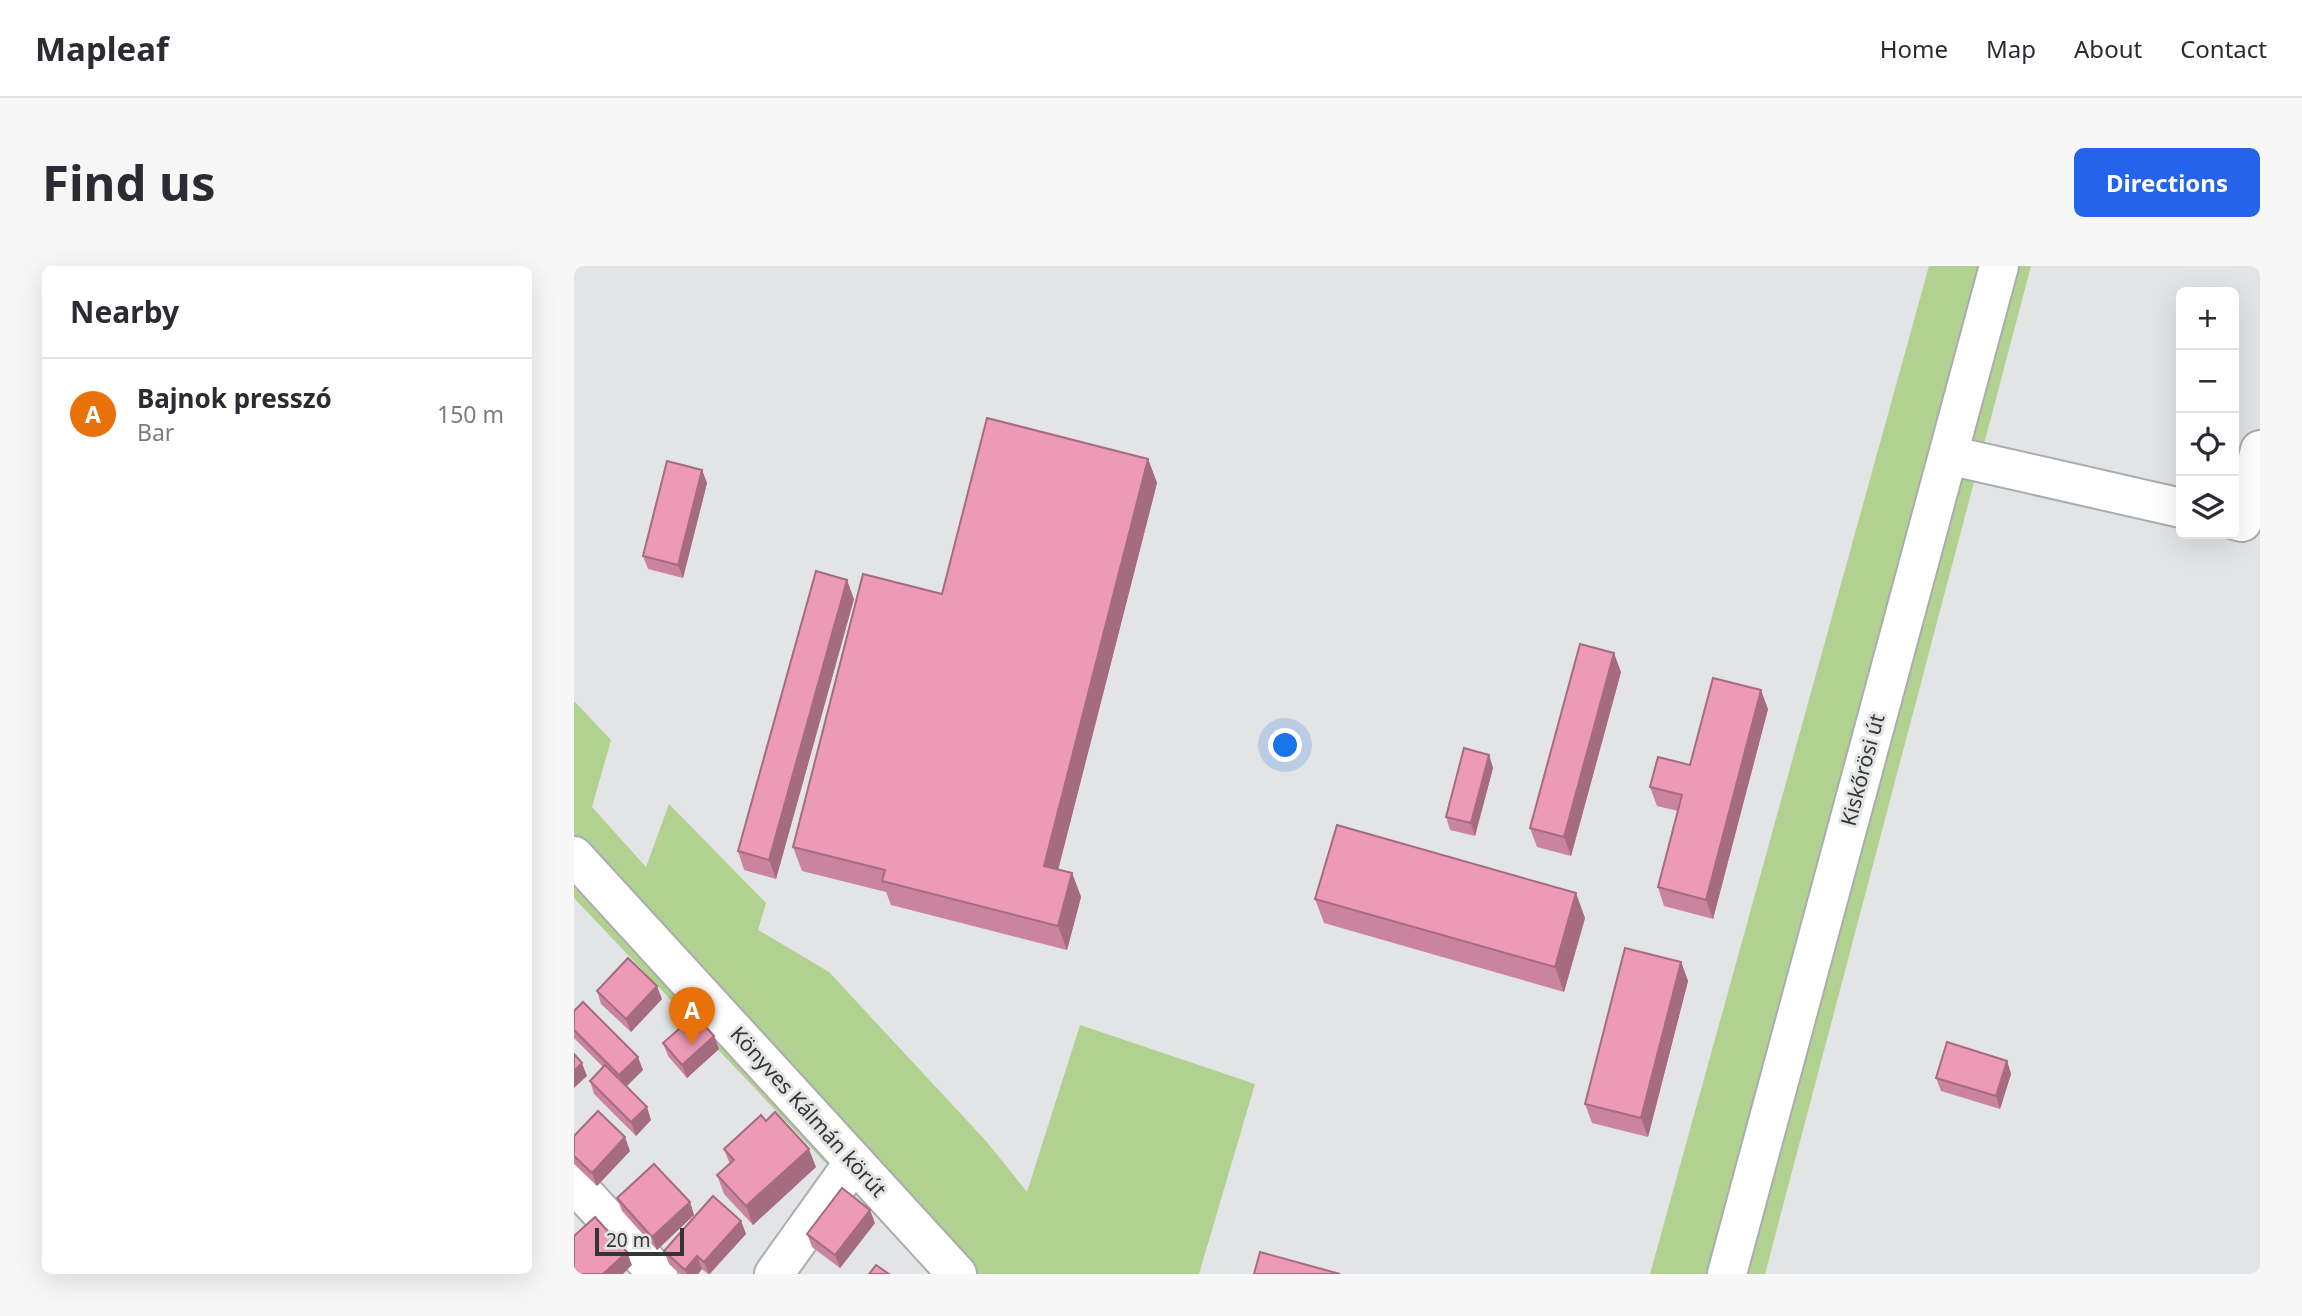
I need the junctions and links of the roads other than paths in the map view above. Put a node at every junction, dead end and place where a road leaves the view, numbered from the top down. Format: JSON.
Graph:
{"nodes":[{"id":1,"x":1999,"y":266,"type":"edge"},
{"id":2,"x":2260,"y":450,"type":"edge"},
{"id":3,"x":1948,"y":455,"type":"junction"},
{"id":4,"x":2176,"y":507,"type":"edge"},
{"id":5,"x":2245,"y":521,"type":"edge"},
{"id":6,"x":574,"y":856,"type":"edge"},
{"id":7,"x":854,"y":1163,"type":"junction"},
{"id":8,"x":574,"y":1183,"type":"edge"},
{"id":9,"x":658,"y":1274,"type":"edge"},
{"id":10,"x":774,"y":1274,"type":"edge"},
{"id":11,"x":957,"y":1274,"type":"edge"},
{"id":12,"x":1727,"y":1274,"type":"edge"}],
"edges":[{"from":1,"to":3,"type":"street","name":"Kiskőrösi út"},
{"from":2,"to":5,"type":"street"},
{"from":3,"to":4,"type":"street"},
{"from":3,"to":12,"type":"street","name":"Kiskőrösi út"},
{"from":6,"to":7,"type":"street","name":"Könyves Kálmán körút"},
{"from":7,"to":10,"type":"street"},
{"from":7,"to":11,"type":"street","name":"Könyves Kálmán körút"},
{"from":8,"to":9,"type":"street"}]}
